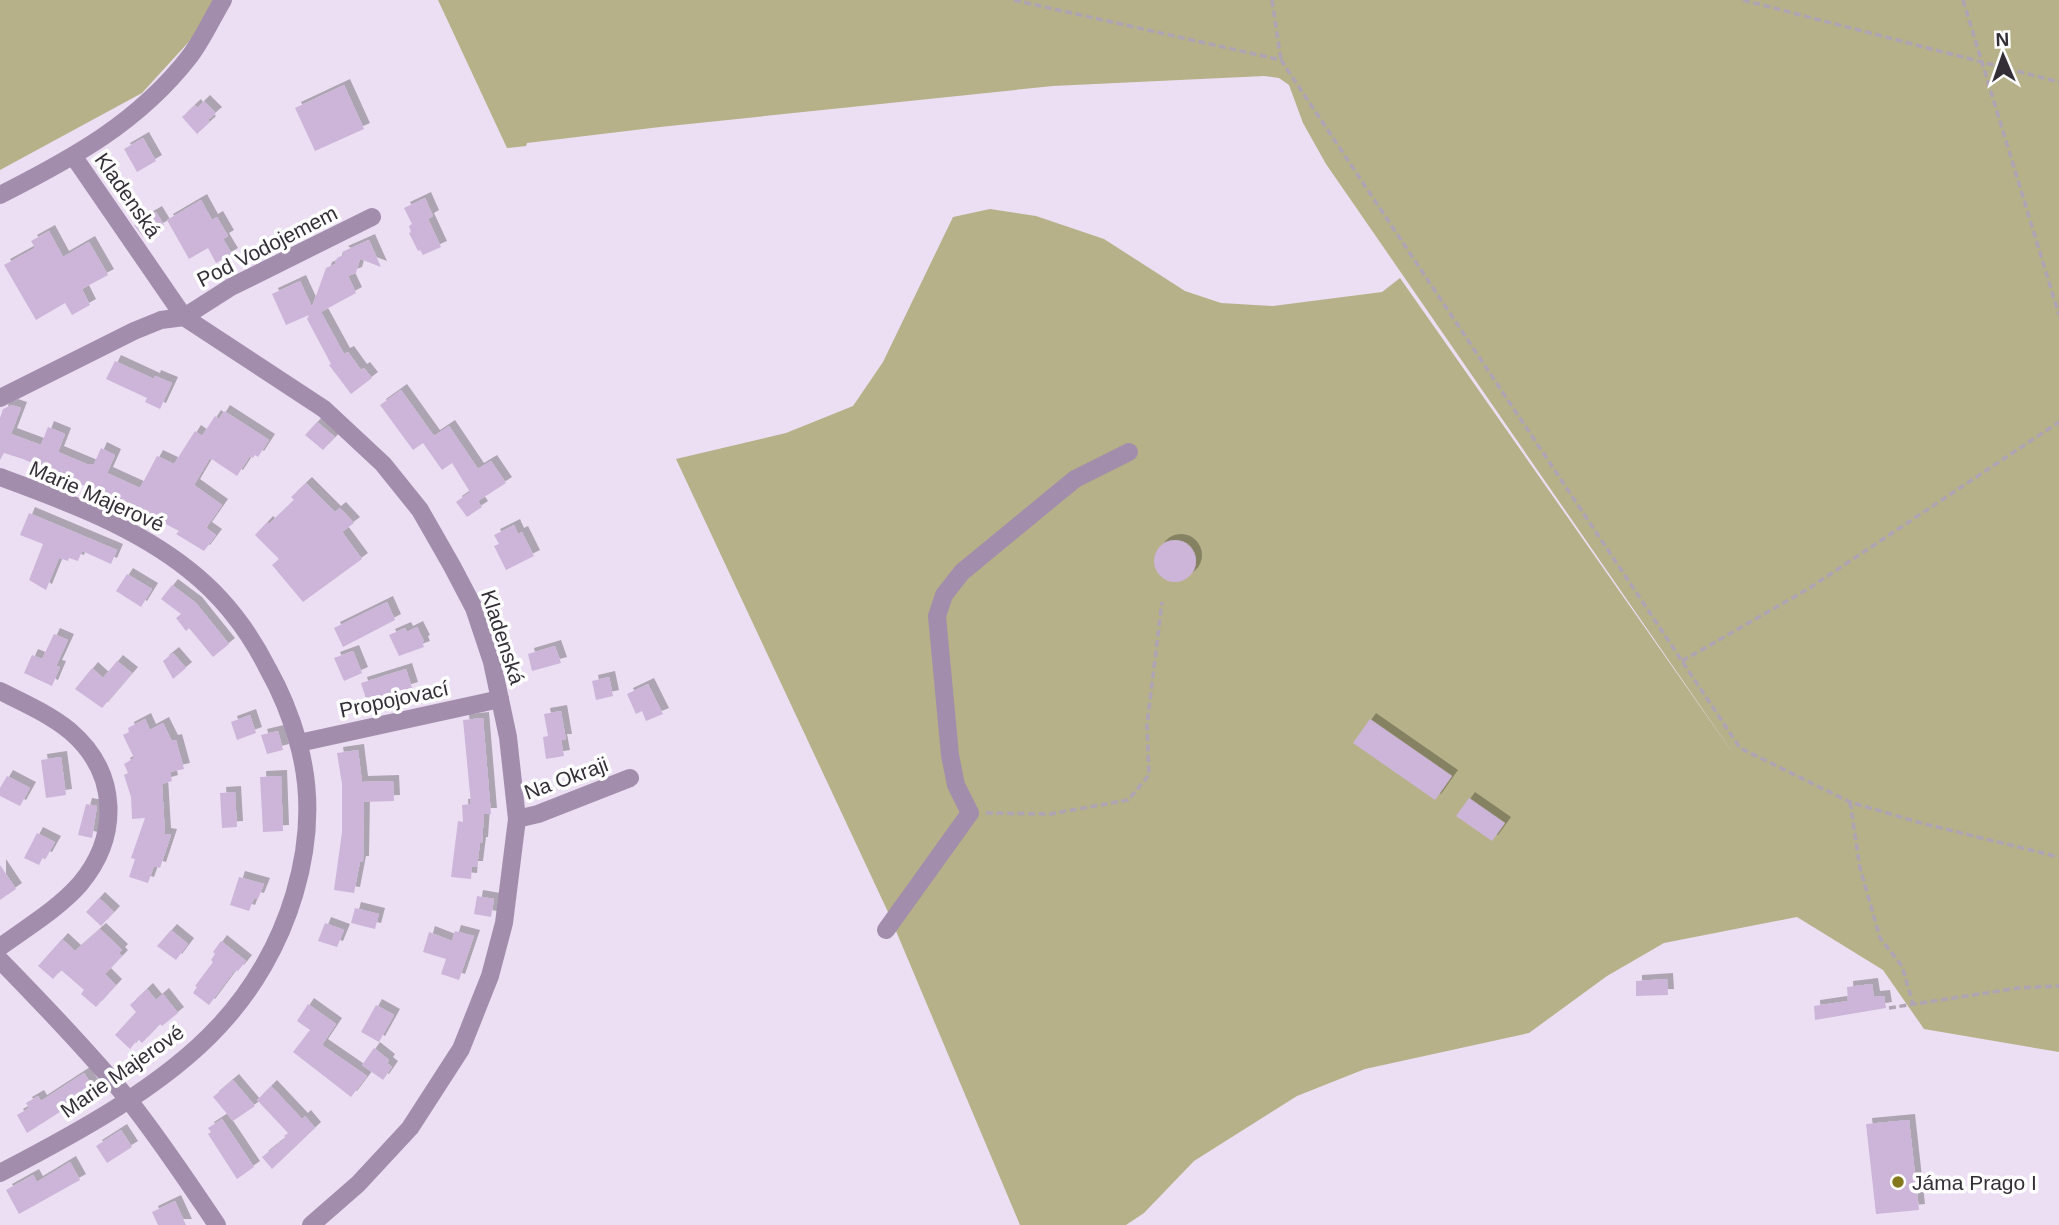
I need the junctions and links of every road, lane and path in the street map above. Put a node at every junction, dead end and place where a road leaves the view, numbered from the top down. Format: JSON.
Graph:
{"nodes":[{"id":1,"x":223,"y":0,"type":"edge"},
{"id":2,"x":1014,"y":0,"type":"edge"},
{"id":3,"x":1272,"y":0,"type":"edge"},
{"id":4,"x":1743,"y":0,"type":"edge"},
{"id":5,"x":1964,"y":0,"type":"edge"},
{"id":6,"x":1281,"y":60,"type":"junction"},
{"id":7,"x":2059,"y":82,"type":"edge"},
{"id":8,"x":74,"y":157,"type":"junction"},
{"id":9,"x":0,"y":195,"type":"edge"},
{"id":10,"x":372,"y":217,"type":"dead end"},
{"id":11,"x":2059,"y":315,"type":"edge"},
{"id":12,"x":184,"y":317,"type":"junction"},
{"id":13,"x":0,"y":398,"type":"edge"},
{"id":14,"x":2059,"y":422,"type":"edge"},
{"id":15,"x":1129,"y":452,"type":"dead end"},
{"id":16,"x":0,"y":477,"type":"edge"},
{"id":17,"x":1162,"y":602,"type":"dead end"},
{"id":18,"x":1682,"y":661,"type":"junction"},
{"id":19,"x":0,"y":691,"type":"edge"},
{"id":20,"x":500,"y":699,"type":"junction"},
{"id":21,"x":299,"y":743,"type":"junction"},
{"id":22,"x":630,"y":778,"type":"dead end"},
{"id":23,"x":1850,"y":802,"type":"junction"},
{"id":24,"x":970,"y":813,"type":"junction"},
{"id":25,"x":517,"y":820,"type":"junction"},
{"id":26,"x":2059,"y":857,"type":"edge"},
{"id":27,"x":886,"y":930,"type":"dead end"},
{"id":28,"x":0,"y":947,"type":"edge"},
{"id":29,"x":0,"y":960,"type":"edge"},
{"id":30,"x":2059,"y":986,"type":"edge"},
{"id":31,"x":1913,"y":1004,"type":"junction"},
{"id":32,"x":1889,"y":1008,"type":"dead end"},
{"id":33,"x":127,"y":1099,"type":"junction"},
{"id":34,"x":0,"y":1173,"type":"edge"},
{"id":35,"x":217,"y":1225,"type":"edge"},
{"id":36,"x":311,"y":1225,"type":"edge"}],
"edges":[{"from":1,"to":8,"type":"street"},
{"from":2,"to":6,"type":"path"},
{"from":3,"to":6,"type":"path"},
{"from":4,"to":7,"type":"path"},
{"from":5,"to":11,"type":"path"},
{"from":6,"to":18,"type":"path"},
{"from":8,"to":9,"type":"street"},
{"from":8,"to":12,"type":"street","name":"Kladenská"},
{"from":10,"to":12,"type":"street","name":"Pod Vodojemem"},
{"from":12,"to":13,"type":"street"},
{"from":12,"to":20,"type":"street","name":"Kladenská"},
{"from":14,"to":18,"type":"path"},
{"from":15,"to":24,"type":"street"},
{"from":16,"to":21,"type":"street","name":"Marie Majerové"},
{"from":17,"to":24,"type":"path"},
{"from":18,"to":23,"type":"path"},
{"from":19,"to":28,"type":"street"},
{"from":20,"to":21,"type":"street","name":"Propojovací"},
{"from":20,"to":25,"type":"street","name":"Kladenská"},
{"from":21,"to":33,"type":"street","name":"Marie Majerové"},
{"from":22,"to":25,"type":"street","name":"Na Okraji"},
{"from":23,"to":26,"type":"path"},
{"from":23,"to":31,"type":"path"},
{"from":24,"to":27,"type":"street"},
{"from":25,"to":36,"type":"street","name":"Kladenská"},
{"from":29,"to":33,"type":"street"},
{"from":30,"to":31,"type":"path"},
{"from":31,"to":32,"type":"path"},
{"from":33,"to":34,"type":"street","name":"Marie Majerové"},
{"from":33,"to":35,"type":"street"}]}
